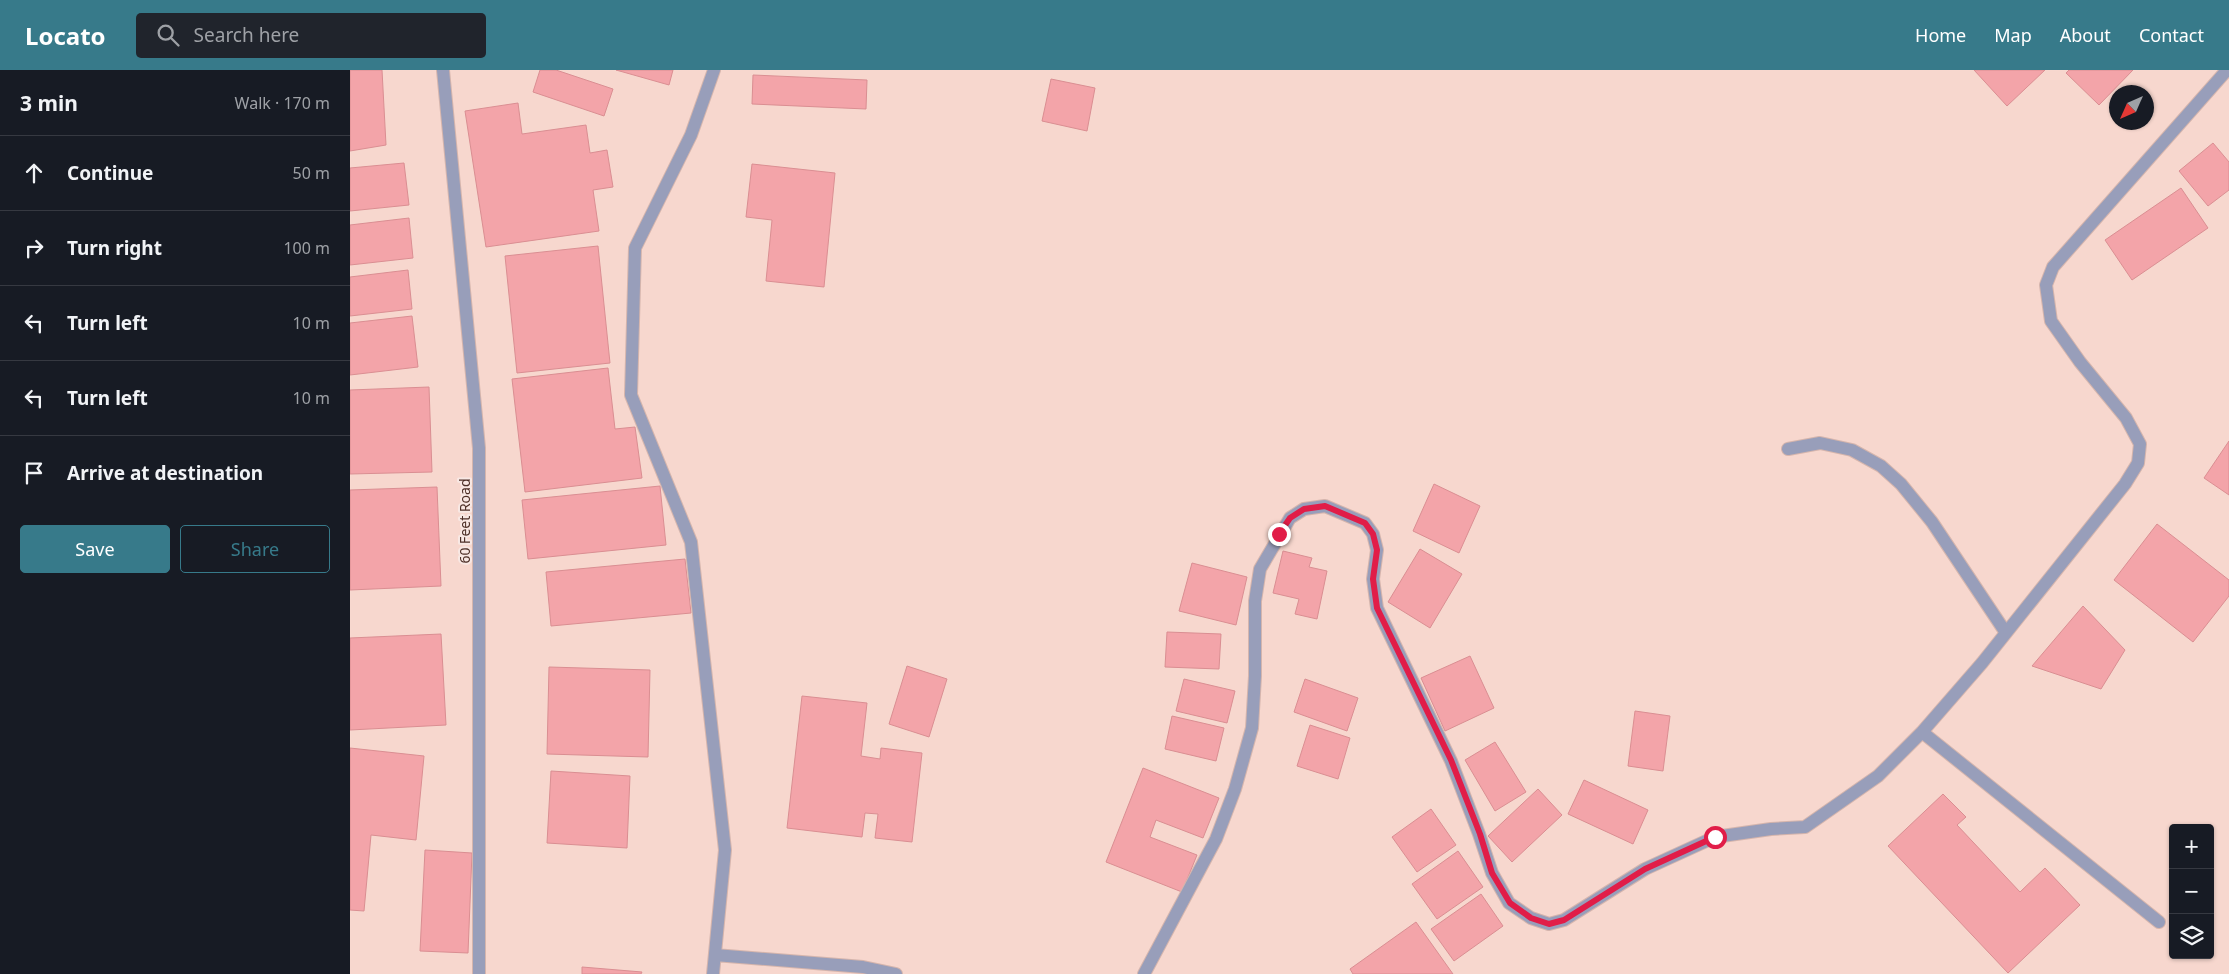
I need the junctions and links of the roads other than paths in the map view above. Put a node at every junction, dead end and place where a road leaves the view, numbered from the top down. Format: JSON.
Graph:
{"nodes":[{"id":1,"x":443,"y":70,"type":"edge"},
{"id":2,"x":714,"y":70,"type":"edge"},
{"id":3,"x":2227,"y":70,"type":"edge"},
{"id":4,"x":1788,"y":449,"type":"dead end"},
{"id":5,"x":2006,"y":633,"type":"junction"},
{"id":6,"x":1922,"y":732,"type":"junction"},
{"id":7,"x":2159,"y":922,"type":"dead end"},
{"id":8,"x":715,"y":955,"type":"junction"},
{"id":9,"x":479,"y":974,"type":"edge"},
{"id":10,"x":713,"y":974,"type":"edge"},
{"id":11,"x":896,"y":974,"type":"edge"},
{"id":12,"x":1144,"y":974,"type":"edge"}],
"edges":[{"from":1,"to":9,"type":"street","name":"60 Feet Road"},
{"from":2,"to":8,"type":"street"},
{"from":3,"to":5,"type":"street"},
{"from":4,"to":5,"type":"street"},
{"from":5,"to":6,"type":"street"},
{"from":6,"to":7,"type":"street"},
{"from":6,"to":12,"type":"street"},
{"from":8,"to":10,"type":"street"},
{"from":8,"to":11,"type":"street"}]}
